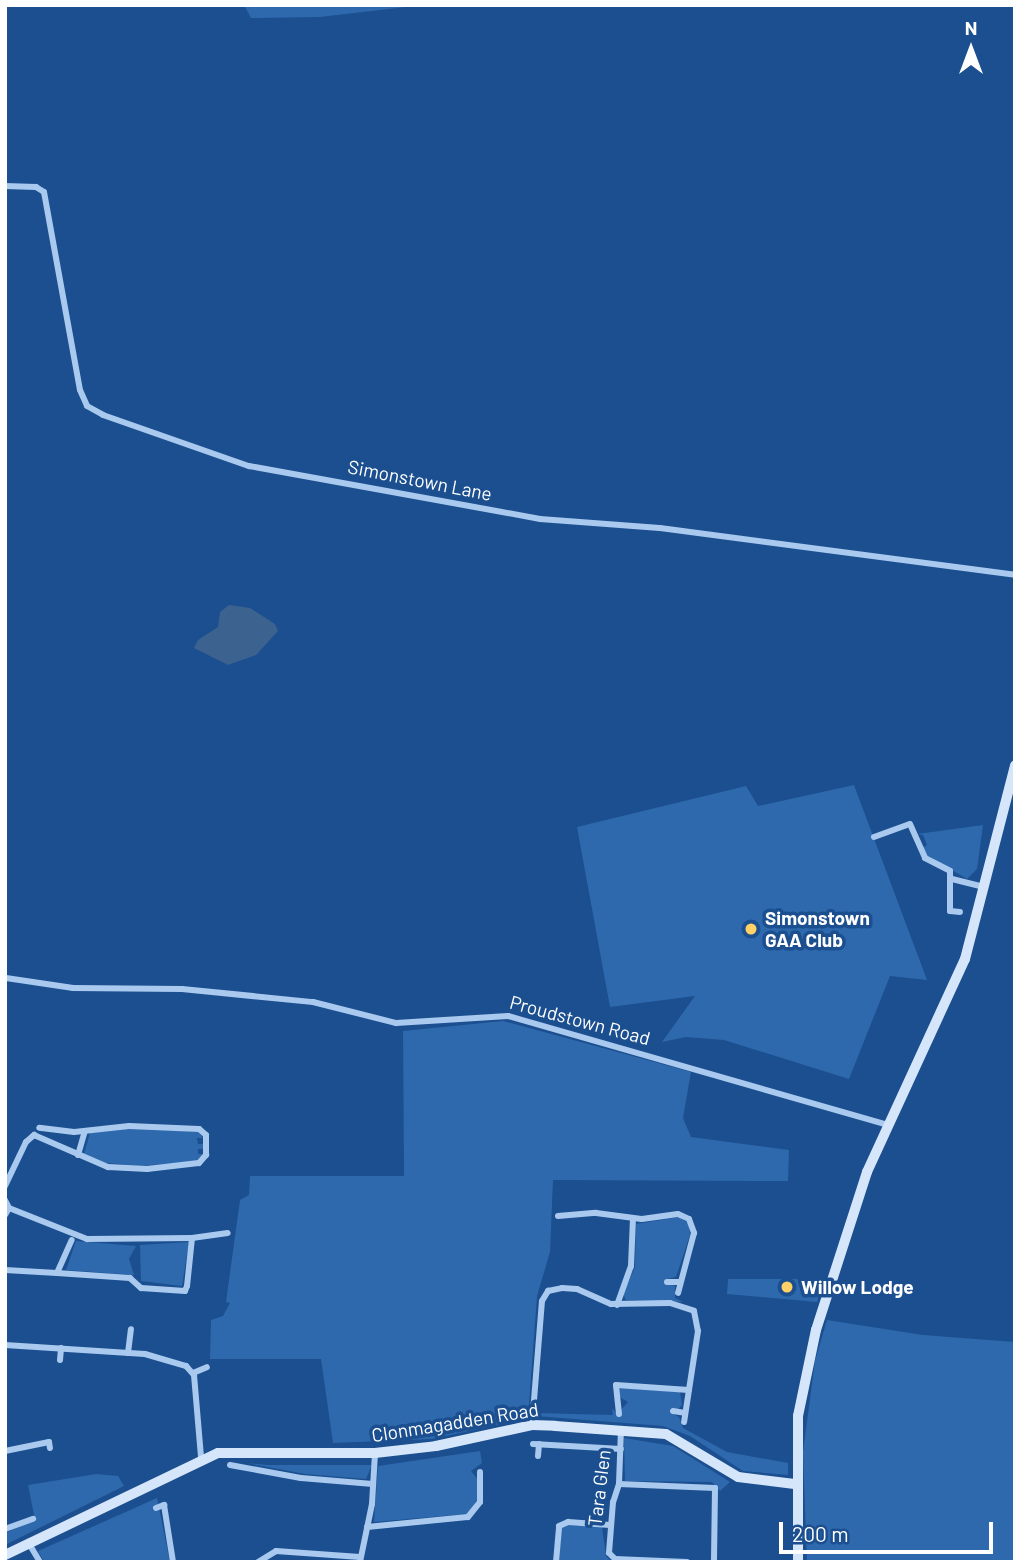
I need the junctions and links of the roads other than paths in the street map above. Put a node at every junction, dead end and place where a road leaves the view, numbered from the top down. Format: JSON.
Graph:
{"nodes":[{"id":1,"x":5,"y":186,"type":"edge"},
{"id":2,"x":1015,"y":575,"type":"edge"},
{"id":3,"x":1015,"y":765,"type":"edge"},
{"id":4,"x":874,"y":837,"type":"dead end"},
{"id":5,"x":953,"y":879,"type":"junction"},
{"id":6,"x":984,"y":887,"type":"junction"},
{"id":7,"x":960,"y":912,"type":"dead end"},
{"id":8,"x":6,"y":978,"type":"edge"},
{"id":9,"x":888,"y":1125,"type":"junction"},
{"id":10,"x":39,"y":1128,"type":"dead end"},
{"id":11,"x":85,"y":1130,"type":"junction"},
{"id":12,"x":78,"y":1155,"type":"junction"},
{"id":13,"x":5,"y":1186,"type":"edge"},
{"id":14,"x":5,"y":1200,"type":"edge"},
{"id":15,"x":570,"y":1205,"type":"dead end"},
{"id":16,"x":9,"y":1208,"type":"junction"},
{"id":17,"x":5,"y":1215,"type":"edge"},
{"id":18,"x":571,"y":1215,"type":"junction"},
{"id":19,"x":558,"y":1216,"type":"dead end"},
{"id":20,"x":633,"y":1218,"type":"junction"},
{"id":21,"x":228,"y":1233,"type":"dead end"},
{"id":22,"x":192,"y":1238,"type":"junction"},
{"id":23,"x":72,"y":1240,"type":"dead end"},
{"id":24,"x":5,"y":1270,"type":"edge"},
{"id":25,"x":58,"y":1273,"type":"junction"},
{"id":26,"x":667,"y":1282,"type":"dead end"},
{"id":27,"x":679,"y":1282,"type":"junction"},
{"id":28,"x":678,"y":1293,"type":"dead end"},
{"id":29,"x":617,"y":1305,"type":"junction"},
{"id":30,"x":131,"y":1329,"type":"dead end"},
{"id":31,"x":5,"y":1345,"type":"edge"},
{"id":32,"x":61,"y":1348,"type":"junction"},
{"id":33,"x":128,"y":1353,"type":"junction"},
{"id":34,"x":60,"y":1360,"type":"dead end"},
{"id":35,"x":207,"y":1367,"type":"dead end"},
{"id":36,"x":193,"y":1373,"type":"junction"},
{"id":37,"x":689,"y":1390,"type":"junction"},
{"id":38,"x":626,"y":1401,"type":"dead end"},
{"id":39,"x":617,"y":1404,"type":"junction"},
{"id":40,"x":673,"y":1411,"type":"dead end"},
{"id":41,"x":685,"y":1413,"type":"junction"},
{"id":42,"x":619,"y":1414,"type":"dead end"},
{"id":43,"x":684,"y":1422,"type":"dead end"},
{"id":44,"x":532,"y":1425,"type":"junction"},
{"id":45,"x":621,"y":1429,"type":"junction"},
{"id":46,"x":50,"y":1448,"type":"dead end"},
{"id":47,"x":621,"y":1449,"type":"junction"},
{"id":48,"x":5,"y":1451,"type":"edge"},
{"id":49,"x":375,"y":1453,"type":"junction"},
{"id":50,"x":538,"y":1456,"type":"dead end"},
{"id":51,"x":201,"y":1457,"type":"junction"},
{"id":52,"x":230,"y":1465,"type":"dead end"},
{"id":53,"x":480,"y":1472,"type":"dead end"},
{"id":54,"x":373,"y":1484,"type":"junction"},
{"id":55,"x":619,"y":1484,"type":"junction"},
{"id":56,"x":795,"y":1484,"type":"junction"},
{"id":57,"x":156,"y":1508,"type":"dead end"},
{"id":58,"x":33,"y":1520,"type":"dead end"},
{"id":59,"x":610,"y":1525,"type":"junction"},
{"id":60,"x":367,"y":1527,"type":"junction"},
{"id":61,"x":5,"y":1530,"type":"edge"},
{"id":62,"x":28,"y":1542,"type":"junction"},
{"id":63,"x":5,"y":1555,"type":"edge"},
{"id":64,"x":360,"y":1559,"type":"edge"},
{"id":65,"x":40,"y":1562,"type":"edge"},
{"id":66,"x":173,"y":1562,"type":"edge"},
{"id":67,"x":258,"y":1562,"type":"edge"},
{"id":68,"x":556,"y":1562,"type":"edge"},
{"id":69,"x":687,"y":1562,"type":"edge"},
{"id":70,"x":714,"y":1562,"type":"edge"},
{"id":71,"x":798,"y":1562,"type":"edge"}],
"edges":[{"from":1,"to":2,"type":"street","name":"Simonstown Lane"},
{"from":3,"to":6,"type":"main road"},
{"from":4,"to":5,"type":"street"},
{"from":5,"to":6,"type":"street"},
{"from":5,"to":7,"type":"street"},
{"from":6,"to":9,"type":"main road"},
{"from":8,"to":9,"type":"street","name":"Proudstown Road"},
{"from":9,"to":56,"type":"main road"},
{"from":10,"to":11,"type":"street"},
{"from":11,"to":12,"type":"street"},
{"from":11,"to":12,"type":"street"},
{"from":12,"to":13,"type":"street"},
{"from":14,"to":16,"type":"street"},
{"from":15,"to":18,"type":"street"},
{"from":16,"to":17,"type":"street"},
{"from":16,"to":22,"type":"street"},
{"from":18,"to":19,"type":"street"},
{"from":18,"to":20,"type":"street"},
{"from":20,"to":27,"type":"street"},
{"from":20,"to":29,"type":"street"},
{"from":21,"to":22,"type":"street"},
{"from":22,"to":25,"type":"street"},
{"from":23,"to":25,"type":"street"},
{"from":24,"to":25,"type":"street"},
{"from":26,"to":27,"type":"street"},
{"from":27,"to":28,"type":"street"},
{"from":29,"to":37,"type":"street"},
{"from":29,"to":44,"type":"street"},
{"from":30,"to":33,"type":"street"},
{"from":31,"to":32,"type":"street"},
{"from":32,"to":33,"type":"street"},
{"from":32,"to":34,"type":"street"},
{"from":33,"to":36,"type":"street"},
{"from":35,"to":36,"type":"street"},
{"from":36,"to":51,"type":"street"},
{"from":37,"to":39,"type":"street"},
{"from":37,"to":41,"type":"street"},
{"from":38,"to":39,"type":"street"},
{"from":39,"to":42,"type":"street"},
{"from":40,"to":41,"type":"street"},
{"from":41,"to":43,"type":"street"},
{"from":44,"to":45,"type":"main road","name":"Clonmagadden Road"},
{"from":44,"to":49,"type":"main road","name":"Clonmagadden Road"},
{"from":45,"to":47,"type":"street","name":"Tara Glen"},
{"from":45,"to":56,"type":"main road","name":"Clonmagadden Road"},
{"from":46,"to":48,"type":"street"},
{"from":47,"to":50,"type":"street"},
{"from":47,"to":55,"type":"street","name":"Tara Glen"},
{"from":49,"to":51,"type":"main road","name":"Clonmagadden Road"},
{"from":49,"to":54,"type":"street"},
{"from":51,"to":62,"type":"main road","name":"Clonmagadden Road"},
{"from":52,"to":54,"type":"street"},
{"from":53,"to":60,"type":"street"},
{"from":54,"to":60,"type":"street"},
{"from":55,"to":59,"type":"street","name":"Tara Glen"},
{"from":55,"to":70,"type":"street"},
{"from":56,"to":71,"type":"main road"},
{"from":57,"to":66,"type":"street"},
{"from":58,"to":61,"type":"street"},
{"from":59,"to":68,"type":"street"},
{"from":59,"to":69,"type":"street","name":"Tara Glen"},
{"from":60,"to":64,"type":"street"},
{"from":62,"to":63,"type":"main road","name":"Clonmagadden Road"},
{"from":62,"to":65,"type":"street"},
{"from":64,"to":67,"type":"street"}]}
